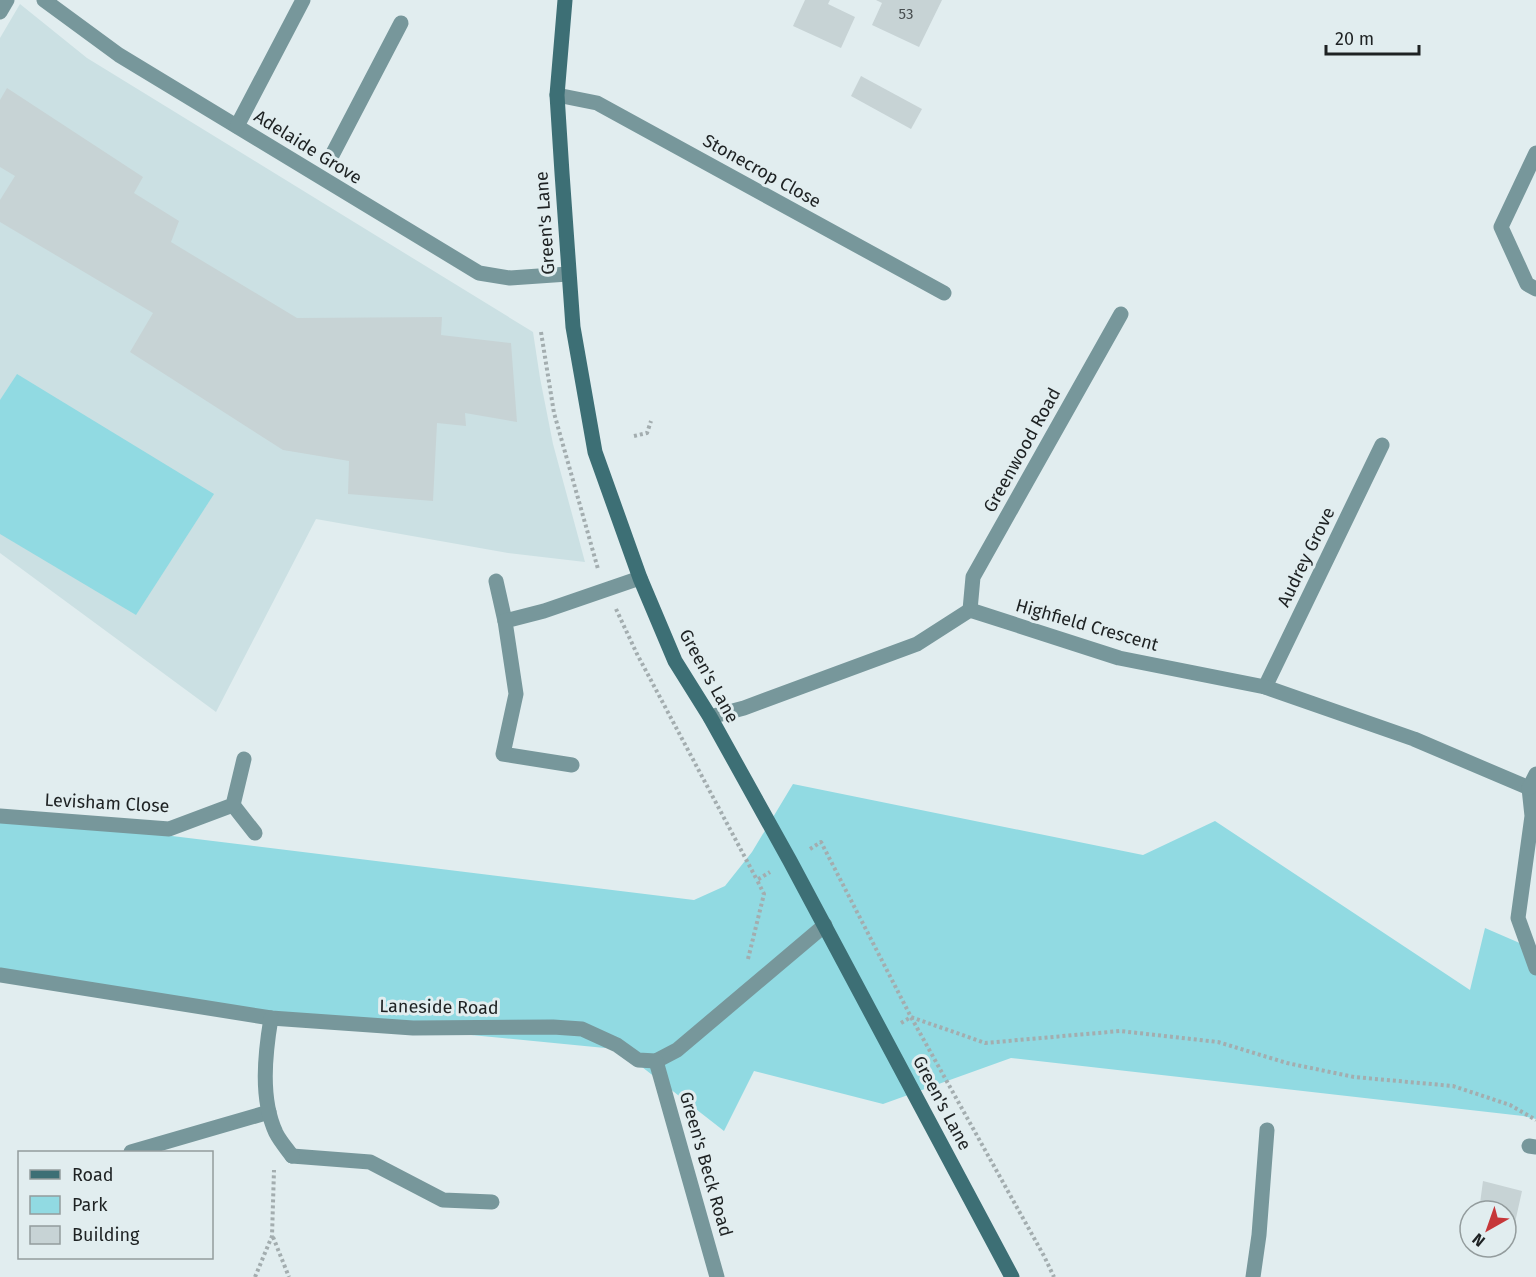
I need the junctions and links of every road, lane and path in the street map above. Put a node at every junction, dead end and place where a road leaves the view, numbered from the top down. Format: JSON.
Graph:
{"nodes":[{"id":1,"x":8,"y":0,"type":"edge"},
{"id":2,"x":44,"y":0,"type":"edge"},
{"id":3,"x":303,"y":0,"type":"edge"},
{"id":4,"x":565,"y":0,"type":"edge"},
{"id":5,"x":0,"y":12,"type":"edge"},
{"id":6,"x":401,"y":23,"type":"dead end"},
{"id":7,"x":558,"y":95,"type":"junction"},
{"id":8,"x":237,"y":126,"type":"junction"},
{"id":9,"x":1536,"y":153,"type":"edge"},
{"id":10,"x":330,"y":159,"type":"dead end"},
{"id":11,"x":568,"y":274,"type":"junction"},
{"id":12,"x":1536,"y":289,"type":"edge"},
{"id":13,"x":944,"y":293,"type":"dead end"},
{"id":14,"x":1121,"y":314,"type":"dead end"},
{"id":15,"x":651,"y":421,"type":"dead end"},
{"id":16,"x":634,"y":436,"type":"dead end"},
{"id":17,"x":1382,"y":445,"type":"dead end"},
{"id":18,"x":640,"y":578,"type":"junction"},
{"id":19,"x":496,"y":581,"type":"dead end"},
{"id":20,"x":970,"y":610,"type":"junction"},
{"id":21,"x":505,"y":621,"type":"junction"},
{"id":22,"x":1265,"y":687,"type":"junction"},
{"id":23,"x":710,"y":717,"type":"junction"},
{"id":24,"x":244,"y":759,"type":"dead end"},
{"id":25,"x":572,"y":765,"type":"dead end"},
{"id":26,"x":1536,"y":774,"type":"edge"},
{"id":27,"x":1528,"y":788,"type":"junction"},
{"id":28,"x":233,"y":804,"type":"junction"},
{"id":29,"x":0,"y":816,"type":"edge"},
{"id":30,"x":255,"y":833,"type":"dead end"},
{"id":31,"x":790,"y":861,"type":"junction"},
{"id":32,"x":825,"y":926,"type":"junction"},
{"id":33,"x":739,"y":966,"type":"dead end"},
{"id":34,"x":1536,"y":969,"type":"edge"},
{"id":35,"x":0,"y":975,"type":"edge"},
{"id":36,"x":912,"y":1017,"type":"junction"},
{"id":37,"x":271,"y":1018,"type":"junction"},
{"id":38,"x":656,"y":1061,"type":"junction"},
{"id":39,"x":269,"y":1112,"type":"junction"},
{"id":40,"x":1536,"y":1120,"type":"edge"},
{"id":41,"x":1267,"y":1130,"type":"dead end"},
{"id":42,"x":277,"y":1134,"type":"junction"},
{"id":43,"x":134,"y":1151,"type":"edge"},
{"id":44,"x":492,"y":1202,"type":"dead end"},
{"id":45,"x":272,"y":1236,"type":"junction"},
{"id":46,"x":255,"y":1277,"type":"edge"},
{"id":47,"x":288,"y":1277,"type":"edge"},
{"id":48,"x":717,"y":1277,"type":"edge"},
{"id":49,"x":1012,"y":1277,"type":"edge"},
{"id":50,"x":1054,"y":1277,"type":"edge"},
{"id":51,"x":1253,"y":1277,"type":"edge"}],
"edges":[{"from":1,"to":5,"type":"street"},
{"from":2,"to":8,"type":"street","name":"Adelaide Grove"},
{"from":3,"to":8,"type":"street"},
{"from":4,"to":7,"type":"street","name":"Green's Lane"},
{"from":6,"to":10,"type":"street"},
{"from":7,"to":11,"type":"street","name":"Green's Lane"},
{"from":7,"to":13,"type":"street","name":"Stonecrop Close"},
{"from":8,"to":11,"type":"street","name":"Adelaide Grove"},
{"from":9,"to":12,"type":"street"},
{"from":11,"to":18,"type":"street","name":"Green's Lane"},
{"from":14,"to":20,"type":"street","name":"Greenwood Road"},
{"from":15,"to":16,"type":"path"},
{"from":17,"to":22,"type":"street","name":"Audrey Grove"},
{"from":18,"to":21,"type":"street"},
{"from":18,"to":23,"type":"street","name":"Green's Lane"},
{"from":19,"to":21,"type":"street"},
{"from":20,"to":22,"type":"street","name":"Highfield Crescent"},
{"from":20,"to":23,"type":"street"},
{"from":21,"to":25,"type":"street"},
{"from":22,"to":27,"type":"street","name":"Highfield Crescent"},
{"from":23,"to":31,"type":"street","name":"Green's Lane"},
{"from":24,"to":28,"type":"street"},
{"from":26,"to":27,"type":"street"},
{"from":27,"to":34,"type":"street"},
{"from":28,"to":29,"type":"street","name":"Levisham Close"},
{"from":28,"to":30,"type":"street"},
{"from":31,"to":32,"type":"street","name":"Green's Lane"},
{"from":31,"to":33,"type":"path"},
{"from":31,"to":36,"type":"path"},
{"from":32,"to":38,"type":"street"},
{"from":32,"to":49,"type":"street","name":"Green's Lane"},
{"from":35,"to":37,"type":"street","name":"Laneside Road"},
{"from":36,"to":40,"type":"path"},
{"from":36,"to":50,"type":"path"},
{"from":37,"to":38,"type":"street","name":"Laneside Road"},
{"from":37,"to":39,"type":"street"},
{"from":38,"to":48,"type":"street","name":"Green's Beck Road"},
{"from":39,"to":42,"type":"street"},
{"from":39,"to":43,"type":"street"},
{"from":41,"to":51,"type":"street"},
{"from":42,"to":44,"type":"street"},
{"from":42,"to":45,"type":"path"},
{"from":45,"to":46,"type":"path"},
{"from":45,"to":47,"type":"path"}]}
